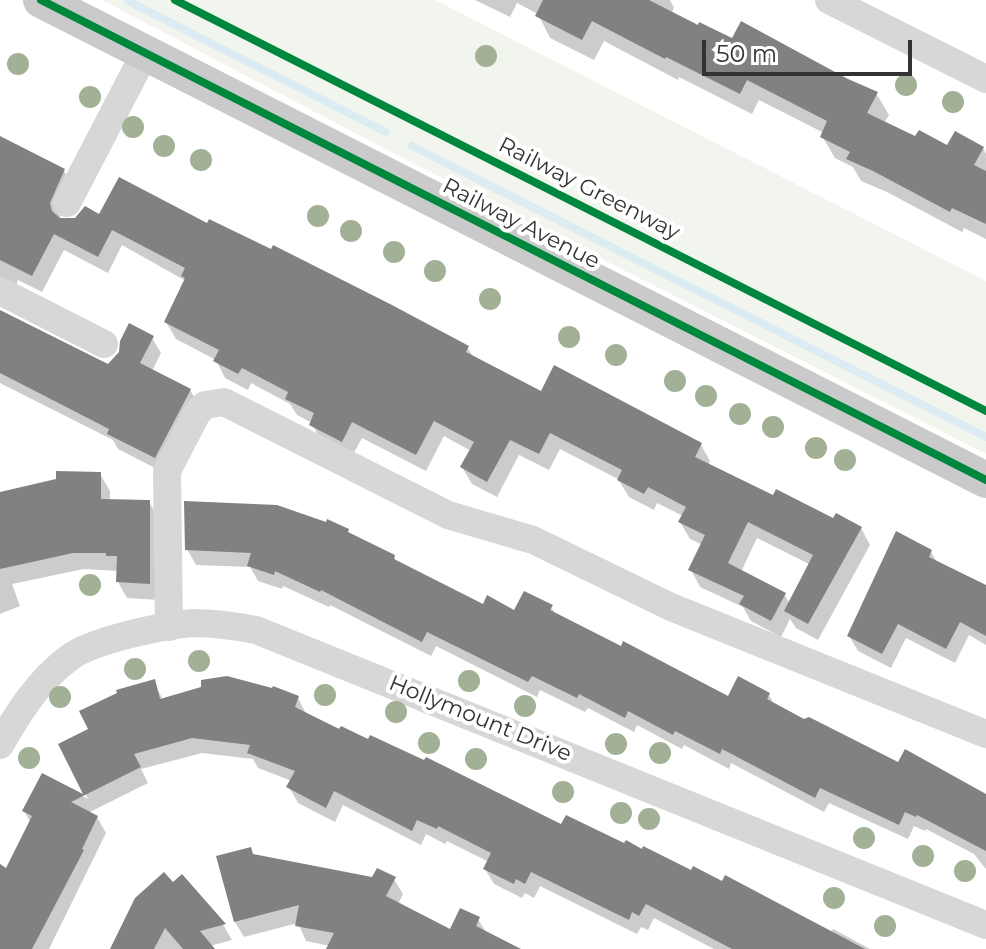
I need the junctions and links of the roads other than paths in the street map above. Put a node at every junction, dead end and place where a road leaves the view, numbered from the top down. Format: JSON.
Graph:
{"nodes":[{"id":1,"x":41,"y":0,"type":"edge"},
{"id":2,"x":829,"y":0,"type":"edge"},
{"id":3,"x":145,"y":53,"type":"junction"},
{"id":4,"x":986,"y":79,"type":"edge"},
{"id":5,"x":67,"y":203,"type":"dead end"},
{"id":6,"x":0,"y":291,"type":"edge"},
{"id":7,"x":104,"y":344,"type":"dead end"},
{"id":8,"x":986,"y":480,"type":"edge"},
{"id":9,"x":169,"y":627,"type":"junction"},
{"id":10,"x":986,"y":734,"type":"edge"},
{"id":11,"x":0,"y":745,"type":"edge"},
{"id":12,"x":986,"y":925,"type":"edge"}],
"edges":[{"from":1,"to":3,"type":"main road","name":"Railway Avenue"},
{"from":2,"to":4,"type":"street"},
{"from":3,"to":5,"type":"street"},
{"from":3,"to":8,"type":"main road","name":"Railway Avenue"},
{"from":6,"to":7,"type":"street"},
{"from":9,"to":10,"type":"street"},
{"from":9,"to":11,"type":"street","name":"Hollymount Drive"},
{"from":9,"to":12,"type":"street","name":"Hollymount Drive"}]}
